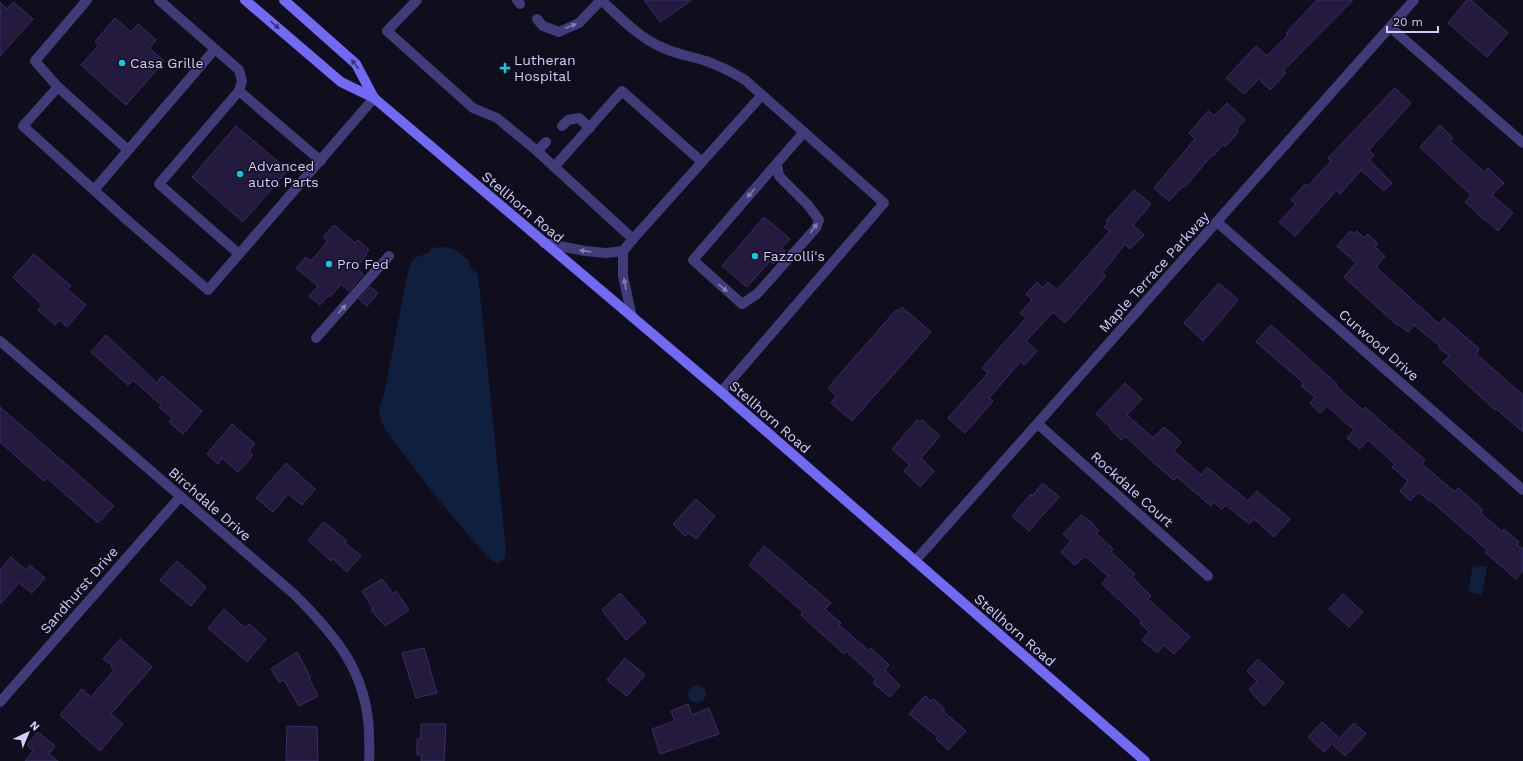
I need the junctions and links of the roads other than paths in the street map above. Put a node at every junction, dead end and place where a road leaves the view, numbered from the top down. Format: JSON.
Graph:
{"nodes":[{"id":1,"x":87,"y":0,"type":"edge"},
{"id":2,"x":159,"y":0,"type":"edge"},
{"id":3,"x":245,"y":0,"type":"edge"},
{"id":4,"x":284,"y":0,"type":"edge"},
{"id":5,"x":417,"y":0,"type":"edge"},
{"id":6,"x":601,"y":0,"type":"edge"},
{"id":7,"x":1414,"y":0,"type":"edge"},
{"id":8,"x":537,"y":19,"type":"dead end"},
{"id":9,"x":1390,"y":27,"type":"junction"},
{"id":10,"x":215,"y":50,"type":"junction"},
{"id":11,"x":58,"y":87,"type":"junction"},
{"id":12,"x":239,"y":91,"type":"junction"},
{"id":13,"x":762,"y":95,"type":"junction"},
{"id":14,"x":374,"y":98,"type":"junction"},
{"id":15,"x":562,"y":126,"type":"dead end"},
{"id":16,"x":590,"y":128,"type":"junction"},
{"id":17,"x":804,"y":132,"type":"junction"},
{"id":18,"x":546,"y":142,"type":"dead end"},
{"id":19,"x":1523,"y":143,"type":"edge"},
{"id":20,"x":128,"y":150,"type":"junction"},
{"id":21,"x":537,"y":151,"type":"junction"},
{"id":22,"x":321,"y":161,"type":"junction"},
{"id":23,"x":702,"y":162,"type":"junction"},
{"id":24,"x":777,"y":164,"type":"junction"},
{"id":25,"x":554,"y":167,"type":"junction"},
{"id":26,"x":94,"y":190,"type":"junction"},
{"id":27,"x":1217,"y":222,"type":"junction"},
{"id":28,"x":633,"y":239,"type":"junction"},
{"id":29,"x":544,"y":243,"type":"junction"},
{"id":30,"x":624,"y":251,"type":"junction"},
{"id":31,"x":239,"y":254,"type":"junction"},
{"id":32,"x":389,"y":256,"type":"dead end"},
{"id":33,"x":632,"y":317,"type":"junction"},
{"id":34,"x":316,"y":338,"type":"dead end"},
{"id":35,"x":0,"y":341,"type":"edge"},
{"id":36,"x":720,"y":392,"type":"junction"},
{"id":37,"x":1038,"y":424,"type":"junction"},
{"id":38,"x":1523,"y":490,"type":"edge"},
{"id":39,"x":180,"y":497,"type":"junction"},
{"id":40,"x":915,"y":561,"type":"junction"},
{"id":41,"x":1208,"y":576,"type":"dead end"},
{"id":42,"x":0,"y":702,"type":"edge"},
{"id":43,"x":369,"y":761,"type":"edge"},
{"id":44,"x":1145,"y":761,"type":"edge"}],
"edges":[{"from":1,"to":11,"type":"street"},
{"from":2,"to":10,"type":"street"},
{"from":3,"to":14,"type":"main road","name":"Stellhorn Road","one_way":true},
{"from":14,"to":4,"type":"main road","name":"Stellhorn Road","one_way":true},
{"from":5,"to":21,"type":"street"},
{"from":8,"to":6,"type":"street","one_way":true},
{"from":6,"to":13,"type":"street"},
{"from":7,"to":9,"type":"street","name":"Maple Terrace Parkway"},
{"from":9,"to":19,"type":"street"},
{"from":9,"to":27,"type":"street","name":"Maple Terrace Parkway"},
{"from":10,"to":12,"type":"street"},
{"from":10,"to":20,"type":"street"},
{"from":11,"to":20,"type":"street"},
{"from":11,"to":26,"type":"street"},
{"from":12,"to":22,"type":"street"},
{"from":12,"to":31,"type":"street"},
{"from":13,"to":17,"type":"street"},
{"from":13,"to":23,"type":"street"},
{"from":14,"to":22,"type":"street"},
{"from":14,"to":29,"type":"main road","name":"Stellhorn Road"},
{"from":15,"to":16,"type":"street"},
{"from":16,"to":23,"type":"street"},
{"from":16,"to":25,"type":"street"},
{"from":17,"to":24,"type":"street"},
{"from":17,"to":36,"type":"street"},
{"from":18,"to":21,"type":"street"},
{"from":20,"to":26,"type":"street"},
{"from":21,"to":25,"type":"street"},
{"from":22,"to":31,"type":"street"},
{"from":23,"to":28,"type":"street"},
{"from":24,"to":24,"type":"street","one_way":true},
{"from":25,"to":28,"type":"street"},
{"from":26,"to":31,"type":"street"},
{"from":27,"to":37,"type":"street","name":"Maple Terrace Parkway"},
{"from":27,"to":38,"type":"street","name":"Curwood Drive"},
{"from":28,"to":30,"type":"street"},
{"from":30,"to":29,"type":"street","one_way":true},
{"from":29,"to":33,"type":"main road","name":"Stellhorn Road"},
{"from":33,"to":30,"type":"street","one_way":true},
{"from":34,"to":32,"type":"street","one_way":true},
{"from":33,"to":36,"type":"main road","name":"Stellhorn Road"},
{"from":35,"to":39,"type":"street","name":"Birchdale Drive"},
{"from":36,"to":40,"type":"main road","name":"Stellhorn Road"},
{"from":37,"to":40,"type":"street","name":"Maple Terrace Parkway"},
{"from":37,"to":41,"type":"street","name":"Rockdale Court"},
{"from":39,"to":42,"type":"street","name":"Sandhurst Drive"},
{"from":39,"to":43,"type":"street","name":"Birchdale Drive"},
{"from":40,"to":44,"type":"main road","name":"Stellhorn Road"}]}
